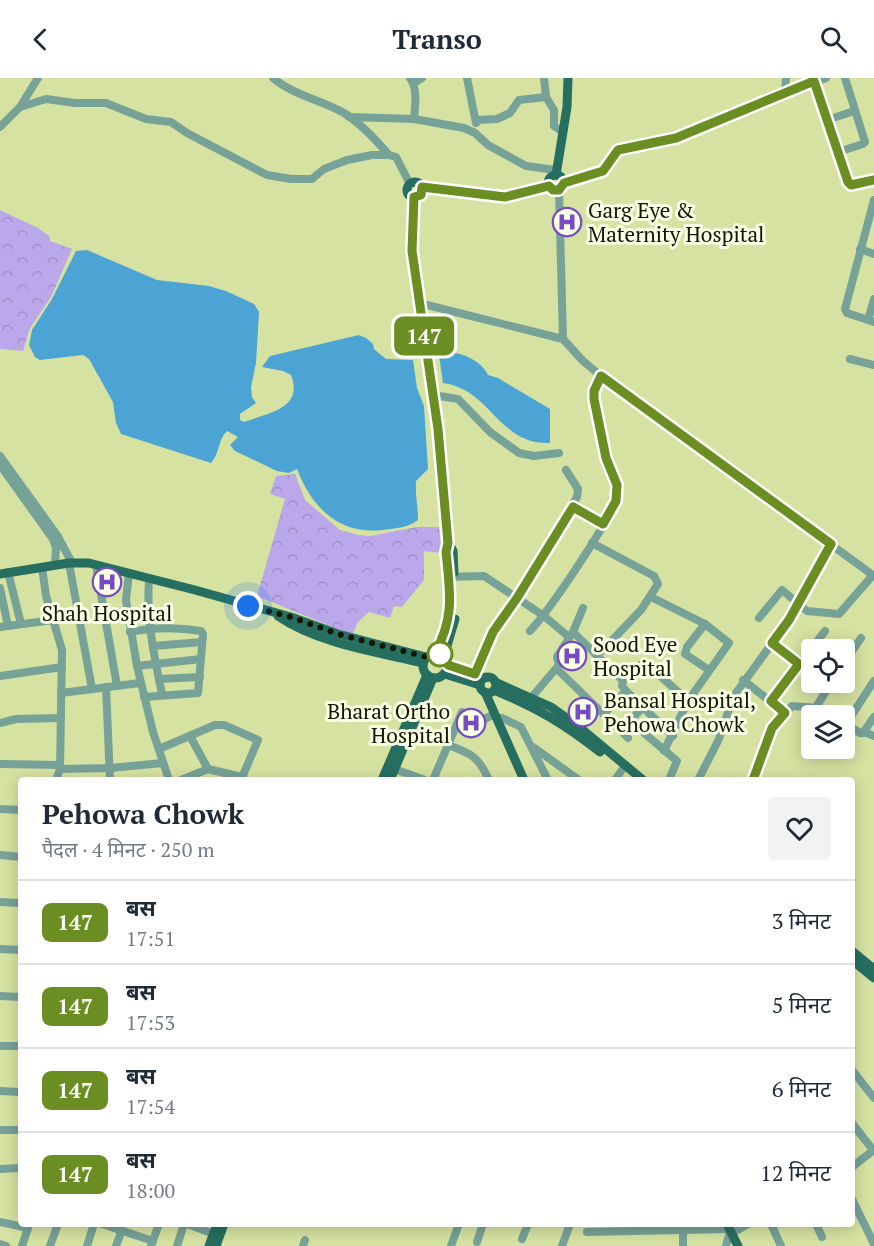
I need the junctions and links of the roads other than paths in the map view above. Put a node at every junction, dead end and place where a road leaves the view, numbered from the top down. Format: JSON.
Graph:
{"nodes":[{"id":1,"x":38,"y":78,"type":"edge"},
{"id":2,"x":273,"y":78,"type":"edge"},
{"id":3,"x":422,"y":78,"type":"edge"},
{"id":4,"x":467,"y":78,"type":"edge"},
{"id":5,"x":544,"y":78,"type":"edge"},
{"id":6,"x":568,"y":78,"type":"edge"},
{"id":7,"x":786,"y":78,"type":"edge"},
{"id":8,"x":802,"y":78,"type":"edge"},
{"id":9,"x":845,"y":78,"type":"edge"},
{"id":10,"x":820,"y":79,"type":"edge"},
{"id":11,"x":412,"y":80,"type":"edge"},
{"id":12,"x":801,"y":87,"type":"junction"},
{"id":13,"x":785,"y":93,"type":"junction"},
{"id":14,"x":546,"y":97,"type":"junction"},
{"id":15,"x":20,"y":107,"type":"junction"},
{"id":16,"x":854,"y":111,"type":"junction"},
{"id":17,"x":349,"y":117,"type":"junction"},
{"id":18,"x":414,"y":119,"type":"junction"},
{"id":19,"x":476,"y":120,"type":"junction"},
{"id":20,"x":827,"y":120,"type":"junction"},
{"id":21,"x":0,"y":127,"type":"edge"},
{"id":22,"x":563,"y":132,"type":"junction"},
{"id":23,"x":475,"y":133,"type":"junction"},
{"id":24,"x":838,"y":152,"type":"junction"},
{"id":25,"x":389,"y":155,"type":"junction"},
{"id":26,"x":556,"y":173,"type":"junction"},
{"id":27,"x":874,"y":180,"type":"edge"},
{"id":28,"x":410,"y":184,"type":"junction"},
{"id":29,"x":549,"y":186,"type":"junction"},
{"id":30,"x":422,"y":187,"type":"junction"},
{"id":31,"x":561,"y":187,"type":"junction"},
{"id":32,"x":414,"y":197,"type":"junction"},
{"id":33,"x":874,"y":200,"type":"edge"},
{"id":34,"x":860,"y":249,"type":"junction"},
{"id":35,"x":874,"y":254,"type":"edge"},
{"id":36,"x":874,"y":299,"type":"edge"},
{"id":37,"x":419,"y":303,"type":"junction"},
{"id":38,"x":871,"y":321,"type":"edge"},
{"id":39,"x":564,"y":339,"type":"junction"},
{"id":40,"x":850,"y":359,"type":"dead end"},
{"id":41,"x":874,"y":365,"type":"edge"},
{"id":42,"x":601,"y":376,"type":"junction"},
{"id":43,"x":433,"y":395,"type":"junction"},
{"id":44,"x":559,"y":453,"type":"dead end"},
{"id":45,"x":0,"y":456,"type":"edge"},
{"id":46,"x":0,"y":465,"type":"edge"},
{"id":47,"x":566,"y":470,"type":"dead end"},
{"id":48,"x":573,"y":507,"type":"junction"},
{"id":49,"x":603,"y":524,"type":"junction"},
{"id":50,"x":591,"y":543,"type":"junction"},
{"id":51,"x":831,"y":544,"type":"junction"},
{"id":52,"x":70,"y":563,"type":"junction"},
{"id":53,"x":55,"y":565,"type":"junction"},
{"id":54,"x":96,"y":565,"type":"junction"},
{"id":55,"x":42,"y":567,"type":"junction"},
{"id":56,"x":4,"y":573,"type":"edge"},
{"id":57,"x":129,"y":573,"type":"junction"},
{"id":58,"x":452,"y":576,"type":"junction"},
{"id":59,"x":874,"y":576,"type":"edge"},
{"id":60,"x":149,"y":579,"type":"junction"},
{"id":61,"x":0,"y":588,"type":"edge"},
{"id":62,"x":651,"y":597,"type":"junction"},
{"id":63,"x":517,"y":598,"type":"junction"},
{"id":64,"x":798,"y":605,"type":"junction"},
{"id":65,"x":583,"y":608,"type":"dead end"},
{"id":66,"x":544,"y":616,"type":"junction"},
{"id":67,"x":759,"y":618,"type":"dead end"},
{"id":68,"x":53,"y":620,"type":"junction"},
{"id":69,"x":21,"y":624,"type":"junction"},
{"id":70,"x":705,"y":624,"type":"junction"},
{"id":71,"x":4,"y":627,"type":"edge"},
{"id":72,"x":150,"y":628,"type":"junction"},
{"id":73,"x":530,"y":631,"type":"dead end"},
{"id":74,"x":825,"y":631,"type":"dead end"},
{"id":75,"x":130,"y":632,"type":"junction"},
{"id":76,"x":571,"y":635,"type":"junction"},
{"id":77,"x":861,"y":638,"type":"dead end"},
{"id":78,"x":202,"y":642,"type":"junction"},
{"id":79,"x":772,"y":643,"type":"junction"},
{"id":80,"x":153,"y":646,"type":"junction"},
{"id":81,"x":855,"y":647,"type":"edge"},
{"id":82,"x":597,"y":656,"type":"junction"},
{"id":83,"x":201,"y":659,"type":"junction"},
{"id":84,"x":156,"y":662,"type":"junction"},
{"id":85,"x":437,"y":662,"type":"junction"},
{"id":86,"x":799,"y":664,"type":"junction"},
{"id":87,"x":137,"y":666,"type":"junction"},
{"id":88,"x":62,"y":667,"type":"junction"},
{"id":89,"x":556,"y":669,"type":"junction"},
{"id":90,"x":709,"y":670,"type":"junction"},
{"id":91,"x":475,"y":674,"type":"junction"},
{"id":92,"x":0,"y":676,"type":"edge"},
{"id":93,"x":430,"y":676,"type":"junction"},
{"id":94,"x":200,"y":677,"type":"junction"},
{"id":95,"x":159,"y":680,"type":"junction"},
{"id":96,"x":743,"y":680,"type":"junction"},
{"id":97,"x":623,"y":681,"type":"junction"},
{"id":98,"x":874,"y":681,"type":"edge"},
{"id":99,"x":140,"y":683,"type":"junction"},
{"id":100,"x":117,"y":686,"type":"junction"},
{"id":101,"x":105,"y":687,"type":"junction"},
{"id":102,"x":488,"y":687,"type":"junction"},
{"id":103,"x":93,"y":689,"type":"junction"},
{"id":104,"x":626,"y":691,"type":"junction"},
{"id":105,"x":61,"y":693,"type":"junction"},
{"id":106,"x":162,"y":694,"type":"junction"},
{"id":107,"x":144,"y":696,"type":"junction"},
{"id":108,"x":531,"y":698,"type":"junction"},
{"id":109,"x":688,"y":700,"type":"junction"},
{"id":110,"x":771,"y":701,"type":"junction"},
{"id":111,"x":801,"y":706,"type":"edge"},
{"id":112,"x":643,"y":707,"type":"junction"},
{"id":113,"x":855,"y":709,"type":"edge"},
{"id":114,"x":785,"y":713,"type":"junction"},
{"id":115,"x":604,"y":714,"type":"junction"},
{"id":116,"x":498,"y":716,"type":"junction"},
{"id":117,"x":61,"y":717,"type":"junction"},
{"id":118,"x":874,"y":717,"type":"edge"},
{"id":119,"x":0,"y":723,"type":"edge"},
{"id":120,"x":637,"y":727,"type":"dead end"},
{"id":121,"x":855,"y":729,"type":"edge"},
{"id":122,"x":621,"y":731,"type":"junction"},
{"id":123,"x":863,"y":733,"type":"junction"},
{"id":124,"x":190,"y":736,"type":"junction"},
{"id":125,"x":673,"y":736,"type":"junction"},
{"id":126,"x":874,"y":736,"type":"edge"},
{"id":127,"x":628,"y":738,"type":"dead end"},
{"id":128,"x":448,"y":745,"type":"junction"},
{"id":129,"x":531,"y":746,"type":"junction"},
{"id":130,"x":159,"y":749,"type":"junction"},
{"id":131,"x":664,"y":751,"type":"junction"},
{"id":132,"x":163,"y":763,"type":"junction"},
{"id":133,"x":0,"y":764,"type":"edge"},
{"id":134,"x":60,"y":767,"type":"junction"},
{"id":135,"x":110,"y":768,"type":"junction"},
{"id":136,"x":391,"y":768,"type":"junction"},
{"id":137,"x":208,"y":769,"type":"junction"},
{"id":138,"x":622,"y":770,"type":"junction"},
{"id":139,"x":57,"y":777,"type":"edge"},
{"id":140,"x":110,"y":777,"type":"edge"},
{"id":141,"x":168,"y":777,"type":"edge"},
{"id":142,"x":188,"y":777,"type":"edge"},
{"id":143,"x":238,"y":777,"type":"edge"},
{"id":144,"x":242,"y":777,"type":"edge"},
{"id":145,"x":384,"y":777,"type":"edge"},
{"id":146,"x":390,"y":777,"type":"edge"},
{"id":147,"x":415,"y":777,"type":"edge"},
{"id":148,"x":434,"y":777,"type":"edge"},
{"id":149,"x":487,"y":777,"type":"edge"},
{"id":150,"x":523,"y":777,"type":"edge"},
{"id":151,"x":528,"y":777,"type":"edge"},
{"id":152,"x":546,"y":777,"type":"edge"},
{"id":153,"x":575,"y":777,"type":"edge"},
{"id":154,"x":617,"y":777,"type":"edge"},
{"id":155,"x":630,"y":777,"type":"edge"},
{"id":156,"x":639,"y":777,"type":"edge"},
{"id":157,"x":670,"y":777,"type":"edge"},
{"id":158,"x":700,"y":777,"type":"edge"},
{"id":159,"x":754,"y":777,"type":"edge"},
{"id":160,"x":0,"y":809,"type":"edge"},
{"id":161,"x":18,"y":810,"type":"edge"},
{"id":162,"x":0,"y":855,"type":"edge"},
{"id":163,"x":18,"y":857,"type":"edge"},
{"id":164,"x":0,"y":902,"type":"edge"},
{"id":165,"x":18,"y":903,"type":"edge"},
{"id":166,"x":0,"y":949,"type":"edge"},
{"id":167,"x":18,"y":950,"type":"edge"},
{"id":168,"x":855,"y":953,"type":"edge"},
{"id":169,"x":855,"y":962,"type":"edge"},
{"id":170,"x":874,"y":969,"type":"edge"},
{"id":171,"x":874,"y":978,"type":"edge"},
{"id":172,"x":0,"y":996,"type":"edge"},
{"id":173,"x":18,"y":997,"type":"edge"},
{"id":174,"x":0,"y":1046,"type":"edge"},
{"id":175,"x":18,"y":1046,"type":"edge"},
{"id":176,"x":855,"y":1074,"type":"edge"},
{"id":177,"x":0,"y":1090,"type":"edge"},
{"id":178,"x":18,"y":1092,"type":"edge"},
{"id":179,"x":874,"y":1098,"type":"edge"},
{"id":180,"x":855,"y":1127,"type":"edge"},
{"id":181,"x":0,"y":1130,"type":"edge"},
{"id":182,"x":18,"y":1130,"type":"edge"},
{"id":183,"x":874,"y":1150,"type":"edge"},
{"id":184,"x":855,"y":1165,"type":"edge"},
{"id":185,"x":18,"y":1168,"type":"edge"},
{"id":186,"x":0,"y":1169,"type":"edge"},
{"id":187,"x":855,"y":1205,"type":"edge"},
{"id":188,"x":0,"y":1222,"type":"edge"},
{"id":189,"x":18,"y":1224,"type":"edge"},
{"id":190,"x":29,"y":1227,"type":"edge"},
{"id":191,"x":57,"y":1227,"type":"edge"},
{"id":192,"x":93,"y":1227,"type":"edge"},
{"id":193,"x":112,"y":1227,"type":"edge"},
{"id":194,"x":158,"y":1227,"type":"edge"},
{"id":195,"x":190,"y":1227,"type":"edge"},
{"id":196,"x":223,"y":1227,"type":"edge"},
{"id":197,"x":458,"y":1227,"type":"edge"},
{"id":198,"x":482,"y":1227,"type":"edge"},
{"id":199,"x":527,"y":1227,"type":"edge"},
{"id":200,"x":569,"y":1227,"type":"edge"},
{"id":201,"x":741,"y":1227,"type":"edge"},
{"id":202,"x":772,"y":1227,"type":"edge"},
{"id":203,"x":817,"y":1227,"type":"edge"},
{"id":204,"x":216,"y":1229,"type":"edge"},
{"id":205,"x":122,"y":1230,"type":"junction"},
{"id":206,"x":683,"y":1230,"type":"junction"},
{"id":207,"x":586,"y":1233,"type":"dead end"},
{"id":208,"x":727,"y":1233,"type":"edge"},
{"id":209,"x":822,"y":1237,"type":"dead end"},
{"id":210,"x":522,"y":1239,"type":"dead end"},
{"id":211,"x":477,"y":1242,"type":"dead end"},
{"id":212,"x":0,"y":1244,"type":"edge"},
{"id":213,"x":152,"y":1244,"type":"edge"},
{"id":214,"x":874,"y":1245,"type":"edge"},
{"id":215,"x":6,"y":1246,"type":"edge"},
{"id":216,"x":22,"y":1246,"type":"edge"},
{"id":217,"x":50,"y":1246,"type":"edge"},
{"id":218,"x":87,"y":1246,"type":"edge"},
{"id":219,"x":116,"y":1246,"type":"edge"},
{"id":220,"x":177,"y":1246,"type":"edge"},
{"id":221,"x":209,"y":1246,"type":"edge"},
{"id":222,"x":216,"y":1246,"type":"edge"},
{"id":223,"x":451,"y":1246,"type":"edge"},
{"id":224,"x":562,"y":1246,"type":"edge"},
{"id":225,"x":683,"y":1246,"type":"edge"},
{"id":226,"x":738,"y":1246,"type":"edge"},
{"id":227,"x":781,"y":1246,"type":"edge"}],
"edges":[{"from":1,"to":15,"type":"street"},
{"from":2,"to":17,"type":"street"},
{"from":3,"to":11,"type":"street"},
{"from":4,"to":19,"type":"street"},
{"from":5,"to":14,"type":"street"},
{"from":6,"to":22,"type":"main road"},
{"from":7,"to":13,"type":"street"},
{"from":8,"to":12,"type":"street"},
{"from":9,"to":16,"type":"street"},
{"from":10,"to":12,"type":"street"},
{"from":10,"to":20,"type":"street"},
{"from":11,"to":18,"type":"street"},
{"from":12,"to":13,"type":"street"},
{"from":13,"to":31,"type":"street"},
{"from":14,"to":19,"type":"street"},
{"from":14,"to":22,"type":"street"},
{"from":15,"to":21,"type":"street"},
{"from":15,"to":25,"type":"street"},
{"from":16,"to":20,"type":"street"},
{"from":16,"to":24,"type":"street"},
{"from":17,"to":18,"type":"street"},
{"from":17,"to":25,"type":"street"},
{"from":18,"to":23,"type":"street"},
{"from":19,"to":23,"type":"street"},
{"from":20,"to":24,"type":"street"},
{"from":22,"to":26,"type":"main road"},
{"from":23,"to":26,"type":"street"},
{"from":24,"to":27,"type":"street"},
{"from":25,"to":28,"type":"street"},
{"from":26,"to":29,"type":"main road"},
{"from":26,"to":31,"type":"main road"},
{"from":28,"to":30,"type":"main road"},
{"from":28,"to":32,"type":"main road"},
{"from":29,"to":30,"type":"main road"},
{"from":29,"to":31,"type":"main road"},
{"from":30,"to":32,"type":"main road"},
{"from":31,"to":39,"type":"street"},
{"from":32,"to":37,"type":"main road"},
{"from":33,"to":34,"type":"street"},
{"from":34,"to":35,"type":"street"},
{"from":34,"to":38,"type":"street"},
{"from":36,"to":38,"type":"street"},
{"from":37,"to":39,"type":"street"},
{"from":37,"to":43,"type":"main road"},
{"from":39,"to":42,"type":"street"},
{"from":40,"to":41,"type":"street"},
{"from":42,"to":49,"type":"street"},
{"from":42,"to":51,"type":"street"},
{"from":43,"to":44,"type":"street"},
{"from":43,"to":58,"type":"main road"},
{"from":45,"to":52,"type":"street"},
{"from":46,"to":53,"type":"street"},
{"from":47,"to":48,"type":"street"},
{"from":48,"to":49,"type":"street"},
{"from":48,"to":63,"type":"street"},
{"from":49,"to":50,"type":"street"},
{"from":50,"to":62,"type":"street"},
{"from":50,"to":66,"type":"street"},
{"from":51,"to":59,"type":"street"},
{"from":51,"to":64,"type":"street"},
{"from":52,"to":53,"type":"main road"},
{"from":52,"to":54,"type":"main road"},
{"from":52,"to":103,"type":"street"},
{"from":53,"to":55,"type":"main road"},
{"from":54,"to":57,"type":"main road"},
{"from":54,"to":100,"type":"street"},
{"from":55,"to":56,"type":"main road"},
{"from":55,"to":68,"type":"street"},
{"from":56,"to":69,"type":"street"},
{"from":57,"to":60,"type":"main road"},
{"from":57,"to":75,"type":"street"},
{"from":58,"to":63,"type":"street"},
{"from":58,"to":85,"type":"main road"},
{"from":59,"to":64,"type":"street"},
{"from":60,"to":72,"type":"street"},
{"from":60,"to":85,"type":"main road"},
{"from":61,"to":71,"type":"street"},
{"from":62,"to":70,"type":"street"},
{"from":62,"to":82,"type":"street"},
{"from":63,"to":66,"type":"street"},
{"from":63,"to":91,"type":"street"},
{"from":64,"to":67,"type":"street"},
{"from":64,"to":79,"type":"street"},
{"from":65,"to":76,"type":"street"},
{"from":66,"to":73,"type":"street"},
{"from":66,"to":76,"type":"street"},
{"from":68,"to":69,"type":"street"},
{"from":68,"to":88,"type":"street"},
{"from":69,"to":71,"type":"street"},
{"from":70,"to":90,"type":"street"},
{"from":70,"to":90,"type":"street"},
{"from":72,"to":75,"type":"street"},
{"from":72,"to":78,"type":"street"},
{"from":72,"to":80,"type":"street"},
{"from":74,"to":86,"type":"street"},
{"from":75,"to":87,"type":"street"},
{"from":76,"to":82,"type":"street"},
{"from":76,"to":89,"type":"street"},
{"from":77,"to":81,"type":"street"},
{"from":78,"to":80,"type":"street"},
{"from":78,"to":83,"type":"street"},
{"from":79,"to":86,"type":"street"},
{"from":79,"to":96,"type":"street"},
{"from":80,"to":84,"type":"street"},
{"from":82,"to":97,"type":"street"},
{"from":83,"to":84,"type":"street"},
{"from":83,"to":94,"type":"street"},
{"from":84,"to":87,"type":"street"},
{"from":84,"to":95,"type":"street"},
{"from":85,"to":91,"type":"main road"},
{"from":85,"to":93,"type":"main road"},
{"from":85,"to":93,"type":"main road"},
{"from":85,"to":102,"type":"main road"},
{"from":86,"to":110,"type":"street"},
{"from":87,"to":99,"type":"street"},
{"from":88,"to":92,"type":"street"},
{"from":88,"to":105,"type":"street"},
{"from":89,"to":108,"type":"street"},
{"from":89,"to":115,"type":"street"},
{"from":90,"to":109,"type":"street"},
{"from":91,"to":102,"type":"main road"},
{"from":93,"to":136,"type":"main road"},
{"from":94,"to":95,"type":"street"},
{"from":94,"to":106,"type":"street"},
{"from":95,"to":106,"type":"street"},
{"from":96,"to":110,"type":"street"},
{"from":96,"to":158,"type":"street"},
{"from":97,"to":104,"type":"street"},
{"from":97,"to":109,"type":"street"},
{"from":98,"to":113,"type":"street"},
{"from":99,"to":100,"type":"street"},
{"from":99,"to":107,"type":"street"},
{"from":100,"to":101,"type":"street"},
{"from":101,"to":103,"type":"street"},
{"from":101,"to":135,"type":"street"},
{"from":102,"to":108,"type":"main road"},
{"from":102,"to":116,"type":"main road"},
{"from":102,"to":138,"type":"main road"},
{"from":103,"to":105,"type":"street"},
{"from":104,"to":112,"type":"street"},
{"from":104,"to":115,"type":"street"},
{"from":105,"to":117,"type":"street"},
{"from":106,"to":107,"type":"street"},
{"from":107,"to":130,"type":"street"},
{"from":108,"to":156,"type":"main road"},
{"from":109,"to":125,"type":"street"},
{"from":110,"to":114,"type":"street"},
{"from":111,"to":114,"type":"street"},
{"from":112,"to":122,"type":"street"},
{"from":112,"to":125,"type":"street"},
{"from":114,"to":159,"type":"street"},
{"from":115,"to":122,"type":"street"},
{"from":116,"to":128,"type":"street"},
{"from":116,"to":129,"type":"street"},
{"from":116,"to":150,"type":"main road"},
{"from":116,"to":151,"type":"main road"},
{"from":117,"to":119,"type":"street"},
{"from":117,"to":134,"type":"street"},
{"from":118,"to":123,"type":"street"},
{"from":120,"to":131,"type":"street"},
{"from":121,"to":123,"type":"street"},
{"from":122,"to":127,"type":"street"},
{"from":123,"to":126,"type":"street"},
{"from":124,"to":130,"type":"street"},
{"from":124,"to":137,"type":"street"},
{"from":124,"to":144,"type":"street"},
{"from":125,"to":131,"type":"street"},
{"from":128,"to":148,"type":"street"},
{"from":128,"to":149,"type":"street"},
{"from":129,"to":152,"type":"street"},
{"from":129,"to":153,"type":"street"},
{"from":130,"to":132,"type":"street"},
{"from":131,"to":157,"type":"street"},
{"from":132,"to":135,"type":"street"},
{"from":132,"to":141,"type":"street"},
{"from":133,"to":134,"type":"street"},
{"from":134,"to":135,"type":"street"},
{"from":134,"to":139,"type":"street"},
{"from":135,"to":140,"type":"street"},
{"from":136,"to":145,"type":"main road"},
{"from":136,"to":146,"type":"main road"},
{"from":136,"to":147,"type":"street"},
{"from":137,"to":142,"type":"street"},
{"from":137,"to":143,"type":"street"},
{"from":138,"to":154,"type":"street"},
{"from":138,"to":155,"type":"main road"},
{"from":160,"to":161,"type":"street"},
{"from":162,"to":163,"type":"street"},
{"from":164,"to":165,"type":"street"},
{"from":166,"to":167,"type":"street"},
{"from":168,"to":170,"type":"main road"},
{"from":169,"to":171,"type":"main road"},
{"from":172,"to":173,"type":"street"},
{"from":174,"to":175,"type":"street"},
{"from":176,"to":179,"type":"street"},
{"from":177,"to":178,"type":"street"},
{"from":180,"to":183,"type":"street"},
{"from":181,"to":182,"type":"street"},
{"from":183,"to":184,"type":"street"},
{"from":185,"to":186,"type":"street"},
{"from":187,"to":214,"type":"street"},
{"from":188,"to":189,"type":"street"},
{"from":190,"to":216,"type":"street"},
{"from":191,"to":217,"type":"street"},
{"from":192,"to":218,"type":"street"},
{"from":193,"to":205,"type":"street"},
{"from":194,"to":213,"type":"street"},
{"from":195,"to":220,"type":"street"},
{"from":196,"to":222,"type":"main road"},
{"from":197,"to":223,"type":"street"},
{"from":198,"to":211,"type":"street"},
{"from":199,"to":210,"type":"street"},
{"from":200,"to":224,"type":"street"},
{"from":201,"to":208,"type":"street"},
{"from":202,"to":227,"type":"street"},
{"from":203,"to":209,"type":"street"},
{"from":204,"to":221,"type":"main road"},
{"from":205,"to":213,"type":"street"},
{"from":205,"to":219,"type":"street"},
{"from":206,"to":207,"type":"street"},
{"from":206,"to":208,"type":"street"},
{"from":206,"to":225,"type":"street"},
{"from":208,"to":226,"type":"main road"},
{"from":212,"to":215,"type":"street"}]}
